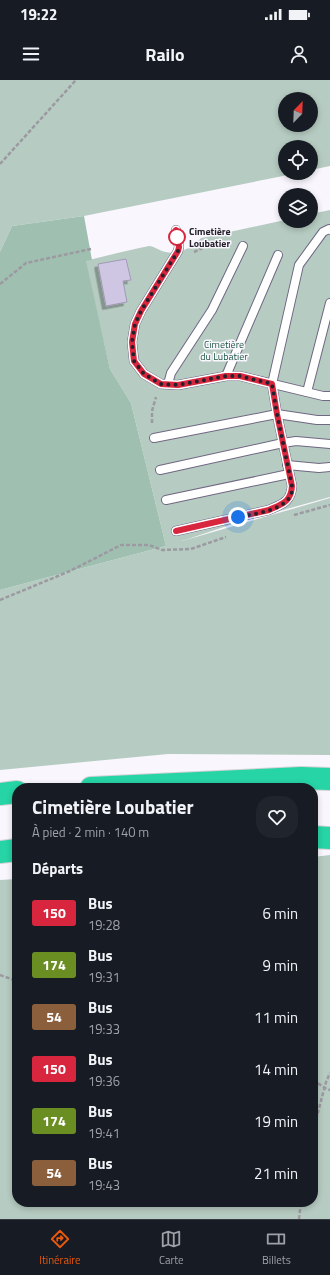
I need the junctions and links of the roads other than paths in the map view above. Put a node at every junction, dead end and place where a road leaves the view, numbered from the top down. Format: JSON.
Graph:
{"nodes":[{"id":1,"x":176,"y":230,"type":"dead end"},
{"id":2,"x":330,"y":230,"type":"edge"},
{"id":3,"x":243,"y":246,"type":"dead end"},
{"id":4,"x":278,"y":255,"type":"dead end"},
{"id":5,"x":330,"y":303,"type":"edge"},
{"id":6,"x":226,"y":376,"type":"junction"},
{"id":7,"x":168,"y":384,"type":"junction"},
{"id":8,"x":272,"y":384,"type":"junction"},
{"id":9,"x":307,"y":392,"type":"junction"},
{"id":10,"x":330,"y":396,"type":"edge"},
{"id":11,"x":277,"y":414,"type":"junction"},
{"id":12,"x":330,"y":420,"type":"edge"},
{"id":13,"x":154,"y":438,"type":"dead end"},
{"id":14,"x":283,"y":442,"type":"junction"},
{"id":15,"x":330,"y":444,"type":"edge"},
{"id":16,"x":287,"y":465,"type":"junction"},
{"id":17,"x":330,"y":468,"type":"edge"},
{"id":18,"x":160,"y":470,"type":"dead end"},
{"id":19,"x":289,"y":474,"type":"junction"},
{"id":20,"x":166,"y":500,"type":"dead end"},
{"id":21,"x":176,"y":531,"type":"dead end"},
{"id":22,"x":330,"y":779,"type":"edge"},
{"id":23,"x":196,"y":783,"type":"edge"},
{"id":24,"x":12,"y":793,"type":"edge"},
{"id":25,"x":0,"y":794,"type":"edge"},
{"id":26,"x":318,"y":837,"type":"edge"},
{"id":27,"x":330,"y":838,"type":"edge"},
{"id":28,"x":12,"y":851,"type":"edge"},
{"id":29,"x":0,"y":852,"type":"edge"}],
"edges":[{"from":1,"to":7,"type":"lane"},
{"from":2,"to":8,"type":"lane"},
{"from":3,"to":7,"type":"lane"},
{"from":4,"to":6,"type":"lane"},
{"from":5,"to":9,"type":"lane"},
{"from":6,"to":7,"type":"lane"},
{"from":6,"to":8,"type":"lane"},
{"from":8,"to":9,"type":"lane"},
{"from":8,"to":11,"type":"lane"},
{"from":9,"to":10,"type":"lane"},
{"from":11,"to":12,"type":"lane"},
{"from":11,"to":13,"type":"lane"},
{"from":11,"to":14,"type":"lane"},
{"from":14,"to":15,"type":"lane"},
{"from":14,"to":16,"type":"lane"},
{"from":14,"to":18,"type":"lane"},
{"from":16,"to":17,"type":"lane"},
{"from":16,"to":19,"type":"lane"},
{"from":19,"to":20,"type":"lane"},
{"from":19,"to":21,"type":"lane"},
{"from":22,"to":23,"type":"highway"},
{"from":24,"to":25,"type":"highway"},
{"from":26,"to":27,"type":"highway"},
{"from":28,"to":29,"type":"highway"}]}
